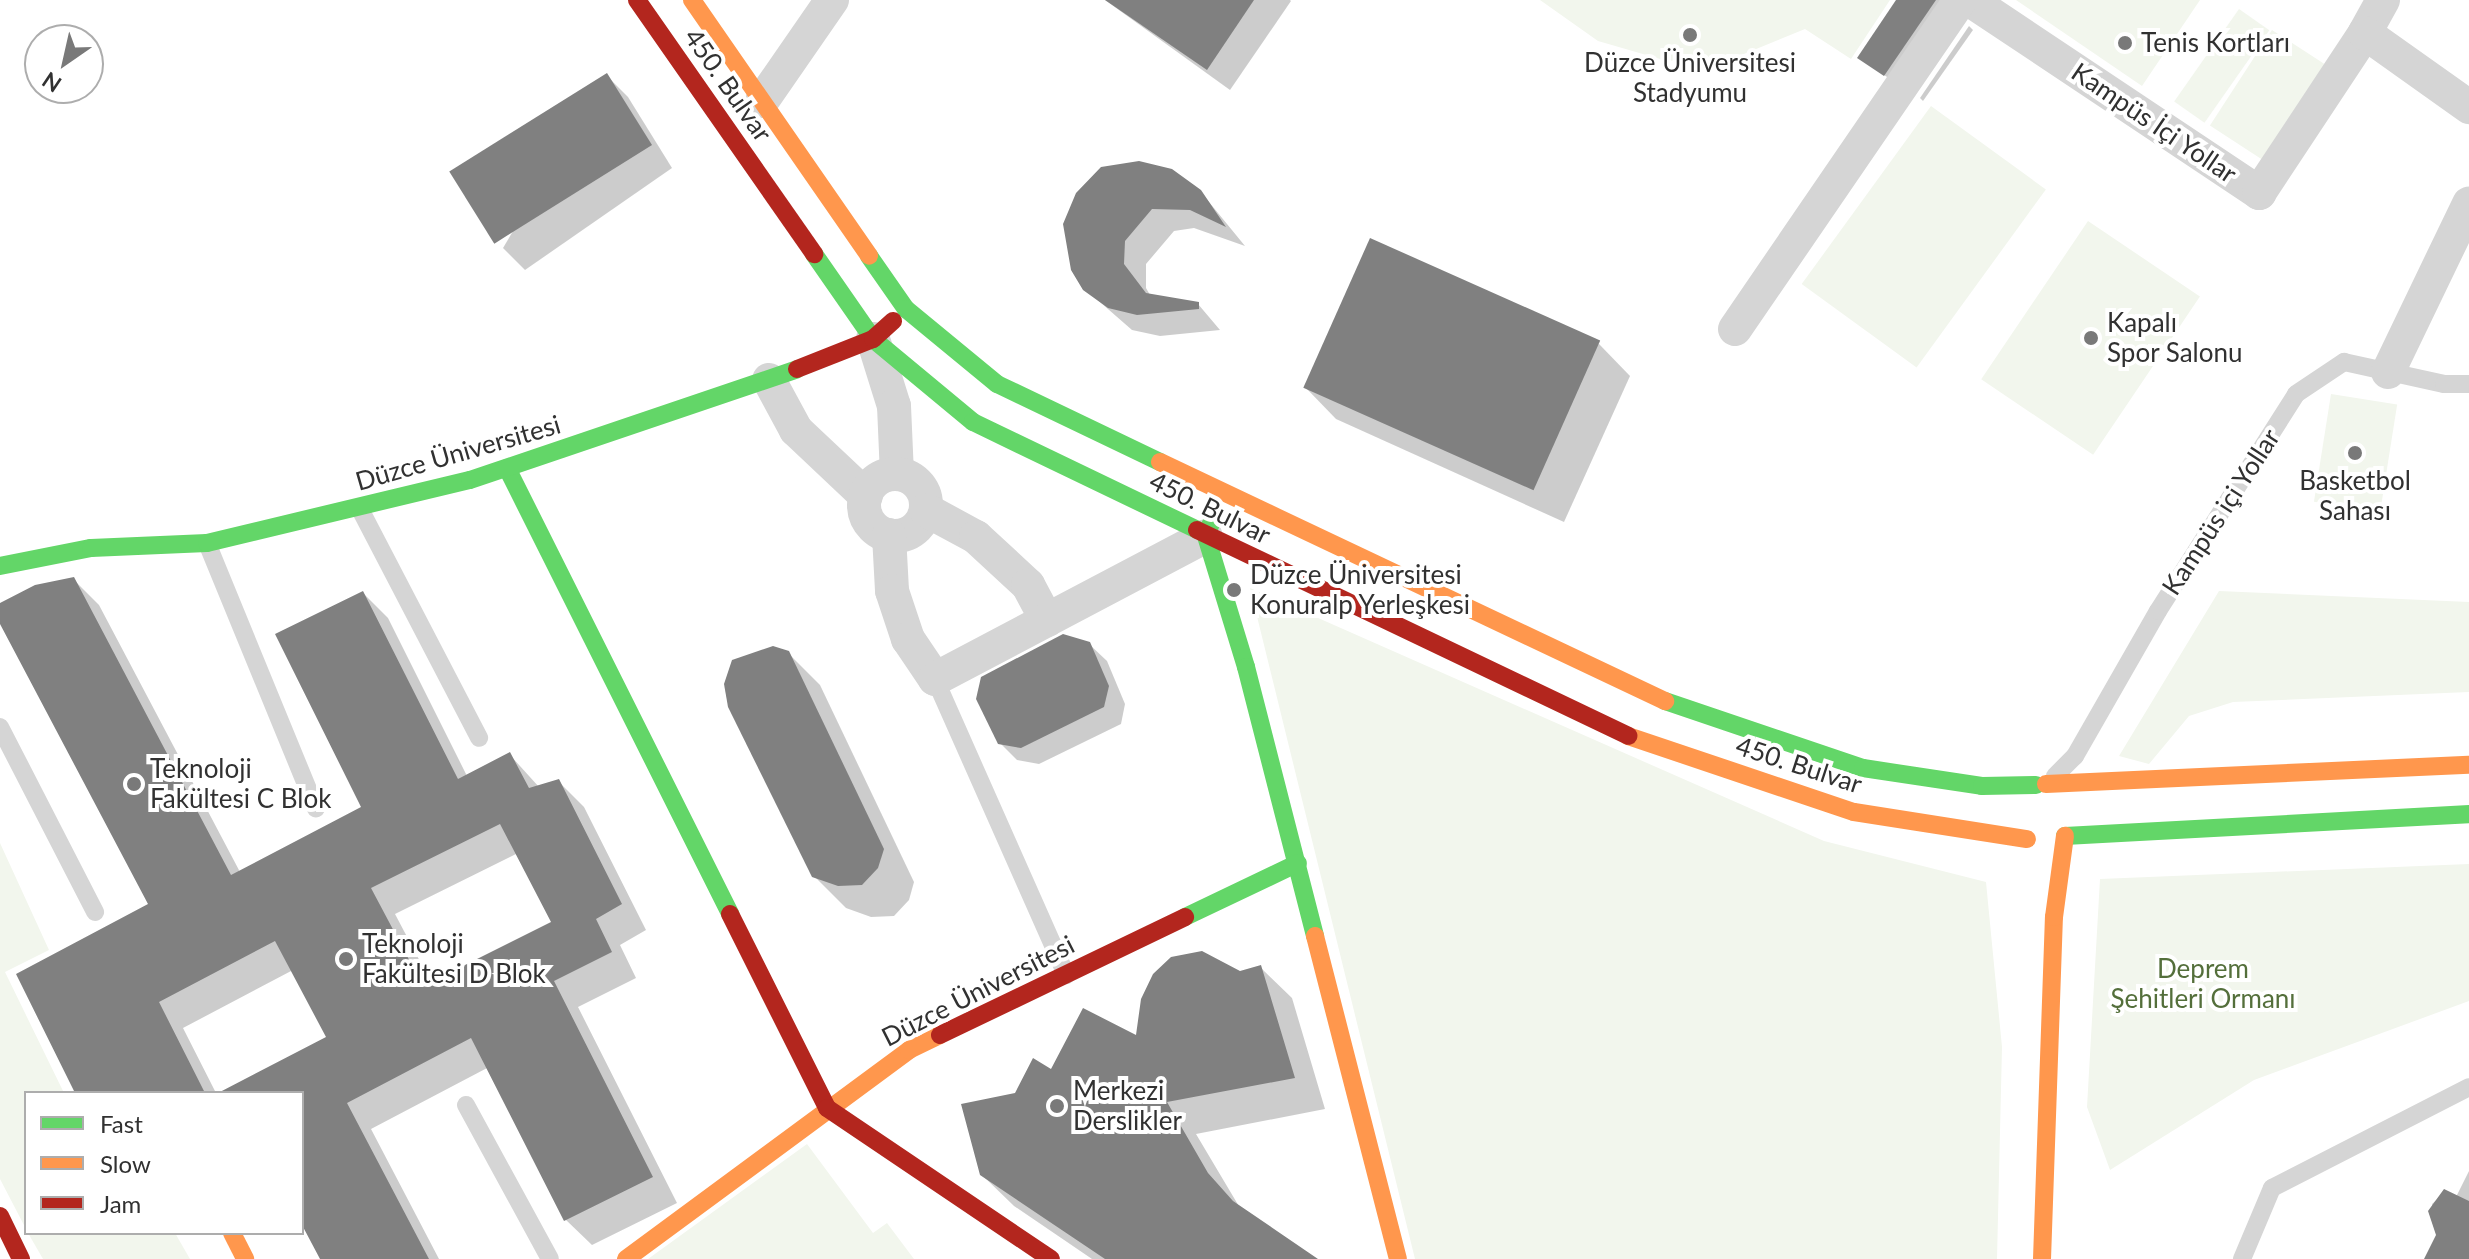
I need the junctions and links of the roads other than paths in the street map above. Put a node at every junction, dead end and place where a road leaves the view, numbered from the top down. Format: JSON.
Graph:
{"nodes":[{"id":1,"x":637,"y":0,"type":"edge"},
{"id":2,"x":692,"y":0,"type":"edge"},
{"id":3,"x":832,"y":0,"type":"edge"},
{"id":4,"x":1960,"y":0,"type":"edge"},
{"id":5,"x":1970,"y":0,"type":"edge"},
{"id":6,"x":2383,"y":0,"type":"edge"},
{"id":7,"x":2365,"y":33,"type":"junction"},
{"id":8,"x":762,"y":101,"type":"junction"},
{"id":9,"x":2469,"y":107,"type":"edge"},
{"id":10,"x":2469,"y":204,"type":"edge"},
{"id":11,"x":906,"y":309,"type":"junction"},
{"id":12,"x":1735,"y":329,"type":"dead end"},
{"id":13,"x":873,"y":339,"type":"junction"},
{"id":14,"x":2388,"y":372,"type":"junction"},
{"id":15,"x":769,"y":380,"type":"junction"},
{"id":16,"x":2469,"y":384,"type":"edge"},
{"id":17,"x":507,"y":468,"type":"junction"},
{"id":18,"x":897,"y":474,"type":"junction"},
{"id":19,"x":1223,"y":492,"type":"junction"},
{"id":20,"x":866,"y":496,"type":"junction"},
{"id":21,"x":360,"y":509,"type":"junction"},
{"id":22,"x":926,"y":510,"type":"junction"},
{"id":23,"x":889,"y":535,"type":"junction"},
{"id":24,"x":1206,"y":536,"type":"junction"},
{"id":25,"x":207,"y":543,"type":"junction"},
{"id":26,"x":0,"y":566,"type":"edge"},
{"id":27,"x":1047,"y":620,"type":"junction"},
{"id":28,"x":935,"y":679,"type":"junction"},
{"id":29,"x":0,"y":727,"type":"edge"},
{"id":30,"x":479,"y":738,"type":"dead end"},
{"id":31,"x":2469,"y":765,"type":"edge"},
{"id":32,"x":2041,"y":784,"type":"junction"},
{"id":33,"x":316,"y":809,"type":"dead end"},
{"id":34,"x":2469,"y":814,"type":"edge"},
{"id":35,"x":2065,"y":836,"type":"junction"},
{"id":36,"x":2028,"y":846,"type":"junction"},
{"id":37,"x":1298,"y":863,"type":"junction"},
{"id":38,"x":95,"y":912,"type":"dead end"},
{"id":39,"x":2032,"y":958,"type":"dead end"},
{"id":40,"x":1066,"y":975,"type":"junction"},
{"id":41,"x":2469,"y":1087,"type":"edge"},
{"id":42,"x":466,"y":1105,"type":"dead end"},
{"id":43,"x":827,"y":1108,"type":"junction"},
{"id":44,"x":2024,"y":1201,"type":"dead end"},
{"id":45,"x":0,"y":1216,"type":"edge"},
{"id":46,"x":233,"y":1235,"type":"edge"},
{"id":47,"x":21,"y":1259,"type":"edge"},
{"id":48,"x":245,"y":1259,"type":"edge"},
{"id":49,"x":550,"y":1259,"type":"edge"},
{"id":50,"x":626,"y":1259,"type":"edge"},
{"id":51,"x":1051,"y":1259,"type":"edge"},
{"id":52,"x":1398,"y":1259,"type":"edge"},
{"id":53,"x":2042,"y":1259,"type":"edge"},
{"id":54,"x":2242,"y":1259,"type":"edge"}],
"edges":[{"from":1,"to":13,"type":"street","name":"450. Bulvar"},
{"from":2,"to":8,"type":"street","name":"450. Bulvar"},
{"from":3,"to":8,"type":"street"},
{"from":4,"to":12,"type":"street"},
{"from":5,"to":7,"type":"street","name":"Kampüs İçi Yollar"},
{"from":6,"to":7,"type":"street","name":"Kampüs İçi Yollar"},
{"from":7,"to":9,"type":"street"},
{"from":8,"to":11,"type":"street","name":"450. Bulvar"},
{"from":10,"to":14,"type":"street"},
{"from":11,"to":13,"type":"street","name":"Düzce Üniversitesi"},
{"from":11,"to":19,"type":"street","name":"450. Bulvar"},
{"from":13,"to":15,"type":"street","name":"Düzce Üniversitesi"},
{"from":13,"to":18,"type":"street"},
{"from":13,"to":24,"type":"street","name":"450. Bulvar"},
{"from":14,"to":16,"type":"lane","name":"Kampüs içi Yollar"},
{"from":14,"to":32,"type":"lane","name":"Kampüs içi Yollar"},
{"from":15,"to":17,"type":"street","name":"Düzce Üniversitesi"},
{"from":15,"to":20,"type":"street"},
{"from":17,"to":21,"type":"street","name":"Düzce Üniversitesi"},
{"from":17,"to":43,"type":"street"},
{"from":18,"to":20,"type":"street"},
{"from":18,"to":22,"type":"street"},
{"from":19,"to":24,"type":"street"},
{"from":19,"to":32,"type":"street","name":"450. Bulvar"},
{"from":20,"to":23,"type":"street"},
{"from":21,"to":25,"type":"street","name":"Düzce Üniversitesi"},
{"from":21,"to":30,"type":"lane"},
{"from":22,"to":23,"type":"street"},
{"from":22,"to":27,"type":"street"},
{"from":23,"to":28,"type":"street"},
{"from":24,"to":27,"type":"street"},
{"from":24,"to":36,"type":"street","name":"450. Bulvar"},
{"from":24,"to":37,"type":"street"},
{"from":25,"to":26,"type":"street","name":"Düzce Üniversitesi"},
{"from":25,"to":33,"type":"lane"},
{"from":27,"to":28,"type":"street"},
{"from":28,"to":40,"type":"lane"},
{"from":29,"to":38,"type":"lane"},
{"from":31,"to":32,"type":"street","name":"450. Bulvar"},
{"from":32,"to":35,"type":"street"},
{"from":32,"to":36,"type":"street"},
{"from":34,"to":35,"type":"street"},
{"from":35,"to":36,"type":"street"},
{"from":35,"to":53,"type":"street"},
{"from":37,"to":40,"type":"street","name":"Düzce Üniversitesi"},
{"from":37,"to":52,"type":"street"},
{"from":39,"to":44,"type":"street"},
{"from":40,"to":43,"type":"street","name":"Düzce Üniversitesi"},
{"from":41,"to":54,"type":"lane"},
{"from":42,"to":49,"type":"lane"},
{"from":43,"to":50,"type":"street","name":"Düzce Üniversitesi"},
{"from":43,"to":51,"type":"street"},
{"from":45,"to":47,"type":"street"},
{"from":46,"to":48,"type":"street"}]}
